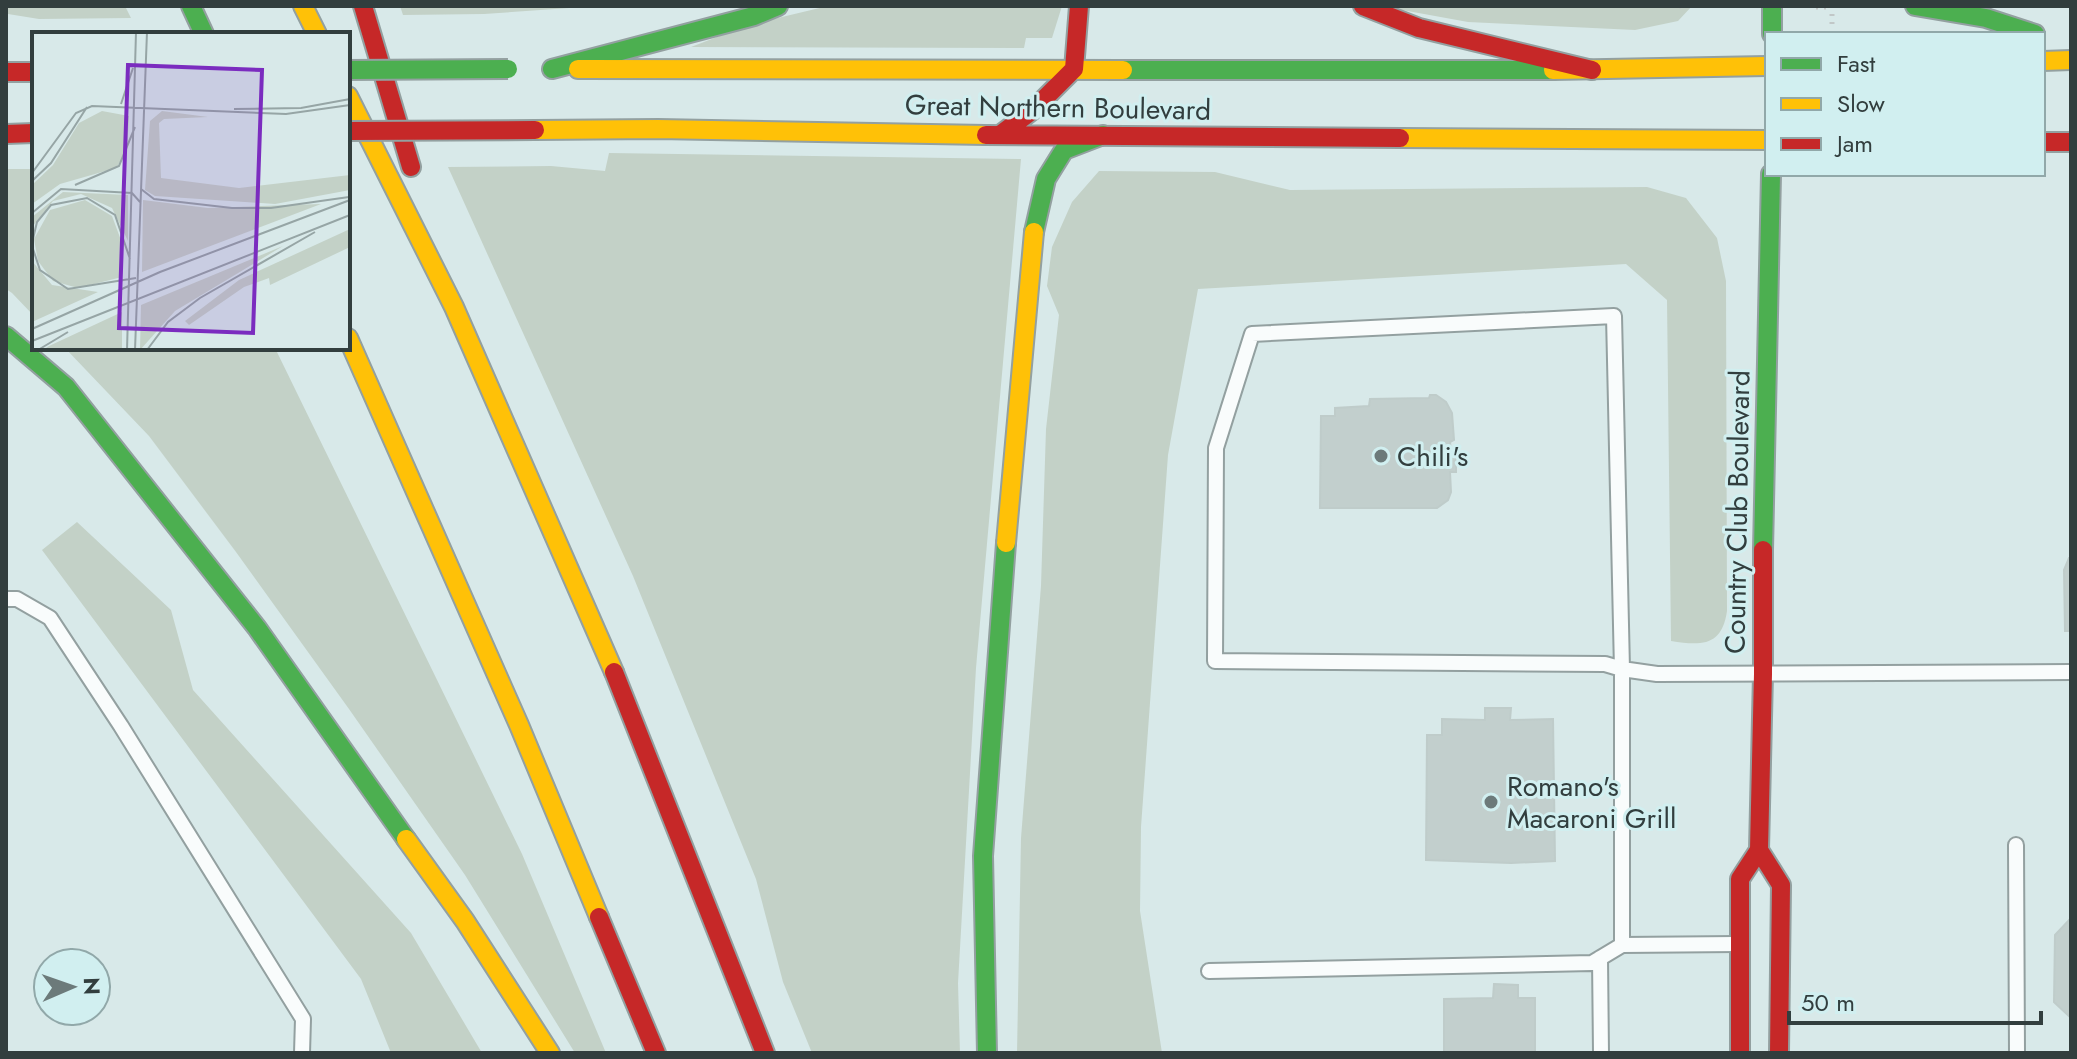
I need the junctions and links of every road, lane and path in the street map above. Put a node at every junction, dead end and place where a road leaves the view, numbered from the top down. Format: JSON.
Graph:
{"nodes":[{"id":1,"x":191,"y":6,"type":"edge"},
{"id":2,"x":303,"y":6,"type":"edge"},
{"id":3,"x":363,"y":6,"type":"edge"},
{"id":4,"x":778,"y":6,"type":"edge"},
{"id":5,"x":1079,"y":6,"type":"edge"},
{"id":6,"x":1363,"y":6,"type":"edge"},
{"id":7,"x":1679,"y":6,"type":"edge"},
{"id":8,"x":1687,"y":6,"type":"edge"},
{"id":9,"x":1772,"y":6,"type":"edge"},
{"id":10,"x":1915,"y":6,"type":"edge"},
{"id":11,"x":1816,"y":7,"type":"edge"},
{"id":12,"x":1832,"y":7,"type":"edge"},
{"id":13,"x":1832,"y":24,"type":"dead end"},
{"id":14,"x":203,"y":32,"type":"edge"},
{"id":15,"x":316,"y":32,"type":"edge"},
{"id":16,"x":1772,"y":32,"type":"edge"},
{"id":17,"x":2029,"y":32,"type":"edge"},
{"id":18,"x":2045,"y":38,"type":"edge"},
{"id":19,"x":2071,"y":46,"type":"edge"},
{"id":20,"x":2071,"y":60,"type":"edge"},
{"id":21,"x":2045,"y":61,"type":"edge"},
{"id":22,"x":1765,"y":66,"type":"edge"},
{"id":23,"x":530,"y":69,"type":"junction"},
{"id":24,"x":1074,"y":69,"type":"junction"},
{"id":25,"x":350,"y":70,"type":"edge"},
{"id":26,"x":1592,"y":70,"type":"junction"},
{"id":27,"x":6,"y":72,"type":"edge"},
{"id":28,"x":32,"y":72,"type":"edge"},
{"id":29,"x":350,"y":100,"type":"edge"},
{"id":30,"x":350,"y":131,"type":"edge"},
{"id":31,"x":32,"y":133,"type":"edge"},
{"id":32,"x":6,"y":134,"type":"edge"},
{"id":33,"x":1000,"y":135,"type":"junction"},
{"id":34,"x":1103,"y":135,"type":"junction"},
{"id":35,"x":1765,"y":140,"type":"edge"},
{"id":36,"x":2045,"y":142,"type":"edge"},
{"id":37,"x":2071,"y":142,"type":"edge"},
{"id":38,"x":1771,"y":176,"type":"edge"},
{"id":39,"x":454,"y":307,"type":"junction"},
{"id":40,"x":6,"y":336,"type":"edge"},
{"id":41,"x":350,"y":343,"type":"edge"},
{"id":42,"x":6,"y":599,"type":"edge"},
{"id":43,"x":1622,"y":669,"type":"junction"},
{"id":44,"x":2071,"y":672,"type":"edge"},
{"id":45,"x":1763,"y":674,"type":"junction"},
{"id":46,"x":2016,"y":845,"type":"dead end"},
{"id":47,"x":1759,"y":850,"type":"junction"},
{"id":48,"x":1740,"y":944,"type":"junction"},
{"id":49,"x":1622,"y":945,"type":"junction"},
{"id":50,"x":1600,"y":958,"type":"junction"},
{"id":51,"x":1209,"y":971,"type":"dead end"},
{"id":52,"x":302,"y":1053,"type":"edge"},
{"id":53,"x":550,"y":1053,"type":"edge"},
{"id":54,"x":656,"y":1053,"type":"edge"},
{"id":55,"x":765,"y":1053,"type":"edge"},
{"id":56,"x":987,"y":1053,"type":"edge"},
{"id":57,"x":1601,"y":1053,"type":"edge"},
{"id":58,"x":1740,"y":1053,"type":"edge"},
{"id":59,"x":1779,"y":1053,"type":"edge"},
{"id":60,"x":2017,"y":1053,"type":"edge"}],
"edges":[{"from":1,"to":14,"type":"main road"},
{"from":2,"to":15,"type":"main road"},
{"from":3,"to":39,"type":"main road"},
{"from":4,"to":23,"type":"main road"},
{"from":5,"to":24,"type":"main road"},
{"from":6,"to":26,"type":"main road"},
{"from":7,"to":8,"type":"path"},
{"from":9,"to":16,"type":"main road"},
{"from":10,"to":17,"type":"main road"},
{"from":11,"to":12,"type":"path"},
{"from":12,"to":13,"type":"path"},
{"from":18,"to":19,"type":"main road"},
{"from":20,"to":21,"type":"main road"},
{"from":22,"to":26,"type":"main road","name":"Great Northern Boulevard"},
{"from":23,"to":24,"type":"main road","name":"Great Northern Boulevard"},
{"from":23,"to":25,"type":"main road","name":"Great Northern Boulevard","bridge":true},
{"from":24,"to":26,"type":"main road","name":"Great Northern Boulevard"},
{"from":24,"to":33,"type":"main road"},
{"from":27,"to":28,"type":"main road"},
{"from":29,"to":39,"type":"main road"},
{"from":30,"to":33,"type":"main road","name":"Great Northern Boulevard","bridge":true},
{"from":31,"to":32,"type":"main road"},
{"from":33,"to":34,"type":"main road","name":"Great Northern Boulevard"},
{"from":34,"to":35,"type":"main road","name":"Great Northern Boulevard"},
{"from":34,"to":56,"type":"main road"},
{"from":36,"to":37,"type":"main road"},
{"from":38,"to":45,"type":"main road","name":"Country Club Boulevard"},
{"from":39,"to":55,"type":"main road"},
{"from":40,"to":53,"type":"main road"},
{"from":41,"to":54,"type":"main road"},
{"from":42,"to":52,"type":"lane"},
{"from":43,"to":43,"type":"lane"},
{"from":43,"to":45,"type":"lane"},
{"from":43,"to":49,"type":"lane"},
{"from":44,"to":45,"type":"lane"},
{"from":45,"to":47,"type":"main road","name":"Country Club Boulevard"},
{"from":46,"to":60,"type":"lane"},
{"from":47,"to":48,"type":"main road","name":"Country Club Boulevard"},
{"from":47,"to":59,"type":"main road"},
{"from":48,"to":49,"type":"lane"},
{"from":48,"to":58,"type":"main road","name":"Country Club Boulevard"},
{"from":49,"to":50,"type":"lane"},
{"from":50,"to":51,"type":"lane"},
{"from":50,"to":57,"type":"lane"}]}
